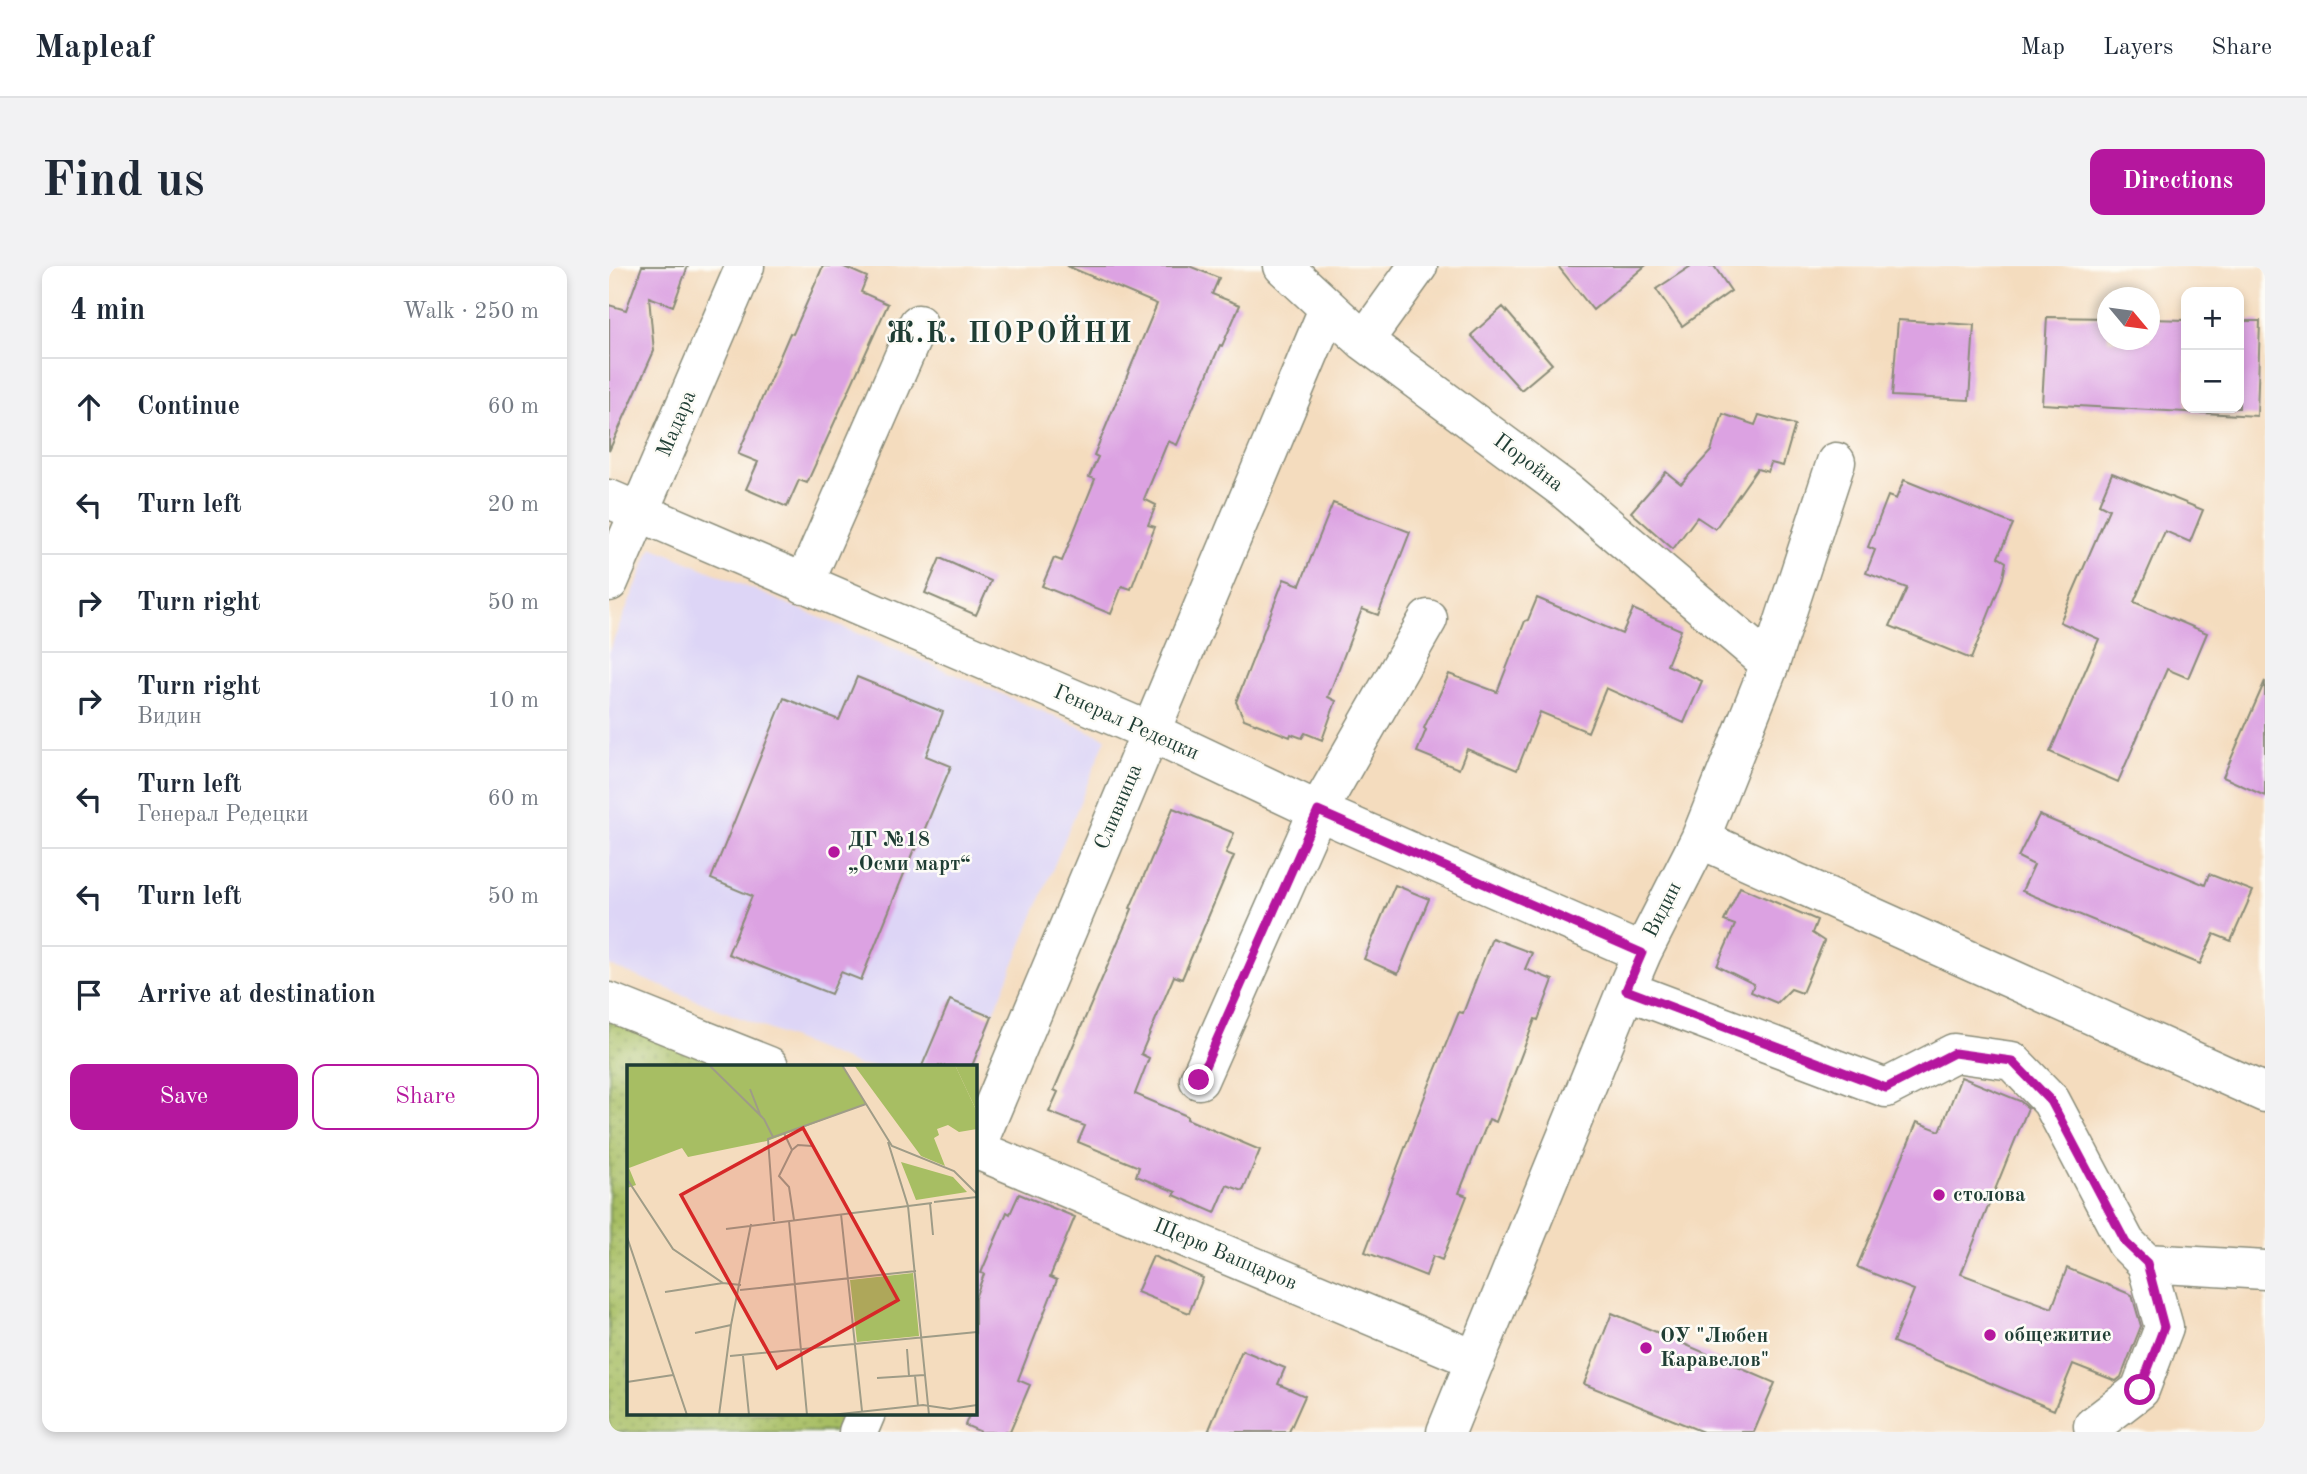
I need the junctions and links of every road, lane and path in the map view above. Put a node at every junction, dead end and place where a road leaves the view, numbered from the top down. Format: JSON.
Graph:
{"nodes":[{"id":1,"x":745,"y":266,"type":"edge"},
{"id":2,"x":1283,"y":266,"type":"edge"},
{"id":3,"x":1418,"y":266,"type":"edge"},
{"id":4,"x":1328,"y":309,"type":"junction"},
{"id":5,"x":918,"y":324,"type":"dead end"},
{"id":6,"x":1364,"y":341,"type":"junction"},
{"id":7,"x":1836,"y":462,"type":"dead end"},
{"id":8,"x":624,"y":505,"type":"edge"},
{"id":9,"x":609,"y":582,"type":"edge"},
{"id":10,"x":804,"y":584,"type":"junction"},
{"id":11,"x":1428,"y":619,"type":"dead end"},
{"id":12,"x":1770,"y":664,"type":"junction"},
{"id":13,"x":1151,"y":732,"type":"junction"},
{"id":14,"x":1318,"y":811,"type":"junction"},
{"id":15,"x":1700,"y":839,"type":"junction"},
{"id":16,"x":1642,"y":953,"type":"junction"},
{"id":17,"x":1626,"y":990,"type":"junction"},
{"id":18,"x":609,"y":1002,"type":"edge"},
{"id":19,"x":766,"y":1065,"type":"edge"},
{"id":20,"x":1199,"y":1080,"type":"dead end"},
{"id":21,"x":2265,"y":1093,"type":"edge"},
{"id":22,"x":977,"y":1144,"type":"edge"},
{"id":23,"x":977,"y":1150,"type":"edge"},
{"id":24,"x":2147,"y":1263,"type":"junction"},
{"id":25,"x":2265,"y":1270,"type":"edge"},
{"id":26,"x":1476,"y":1360,"type":"junction"},
{"id":27,"x":866,"y":1414,"type":"edge"},
{"id":28,"x":2093,"y":1426,"type":"dead end"},
{"id":29,"x":858,"y":1432,"type":"edge"},
{"id":30,"x":1446,"y":1432,"type":"edge"}],
"edges":[{"from":1,"to":8,"type":"street","name":"Мадара"},
{"from":2,"to":4,"type":"street","name":"Поройна"},
{"from":3,"to":6,"type":"street"},
{"from":4,"to":6,"type":"street","name":"Поройна"},
{"from":4,"to":13,"type":"street","name":"Сливница"},
{"from":5,"to":10,"type":"street"},
{"from":6,"to":12,"type":"street","name":"Поройна"},
{"from":7,"to":12,"type":"street","name":"Видин"},
{"from":8,"to":9,"type":"street","name":"Мадара"},
{"from":8,"to":10,"type":"street","name":"Генерал Редецки"},
{"from":10,"to":13,"type":"street","name":"Генерал Редецки"},
{"from":11,"to":14,"type":"street"},
{"from":12,"to":15,"type":"street","name":"Видин"},
{"from":13,"to":14,"type":"street","name":"Генерал Редецки"},
{"from":13,"to":22,"type":"street","name":"Сливница"},
{"from":14,"to":16,"type":"street","name":"Генерал Редецки"},
{"from":14,"to":20,"type":"street"},
{"from":15,"to":16,"type":"street","name":"Видин"},
{"from":15,"to":21,"type":"street"},
{"from":16,"to":17,"type":"street","name":"Видин"},
{"from":17,"to":24,"type":"street"},
{"from":17,"to":26,"type":"street","name":"Видин"},
{"from":18,"to":19,"type":"street"},
{"from":23,"to":26,"type":"street","name":"Щерю Вапцаров"},
{"from":24,"to":25,"type":"street"},
{"from":24,"to":28,"type":"street"},
{"from":26,"to":30,"type":"street","name":"Видин"},
{"from":27,"to":29,"type":"street"}]}
